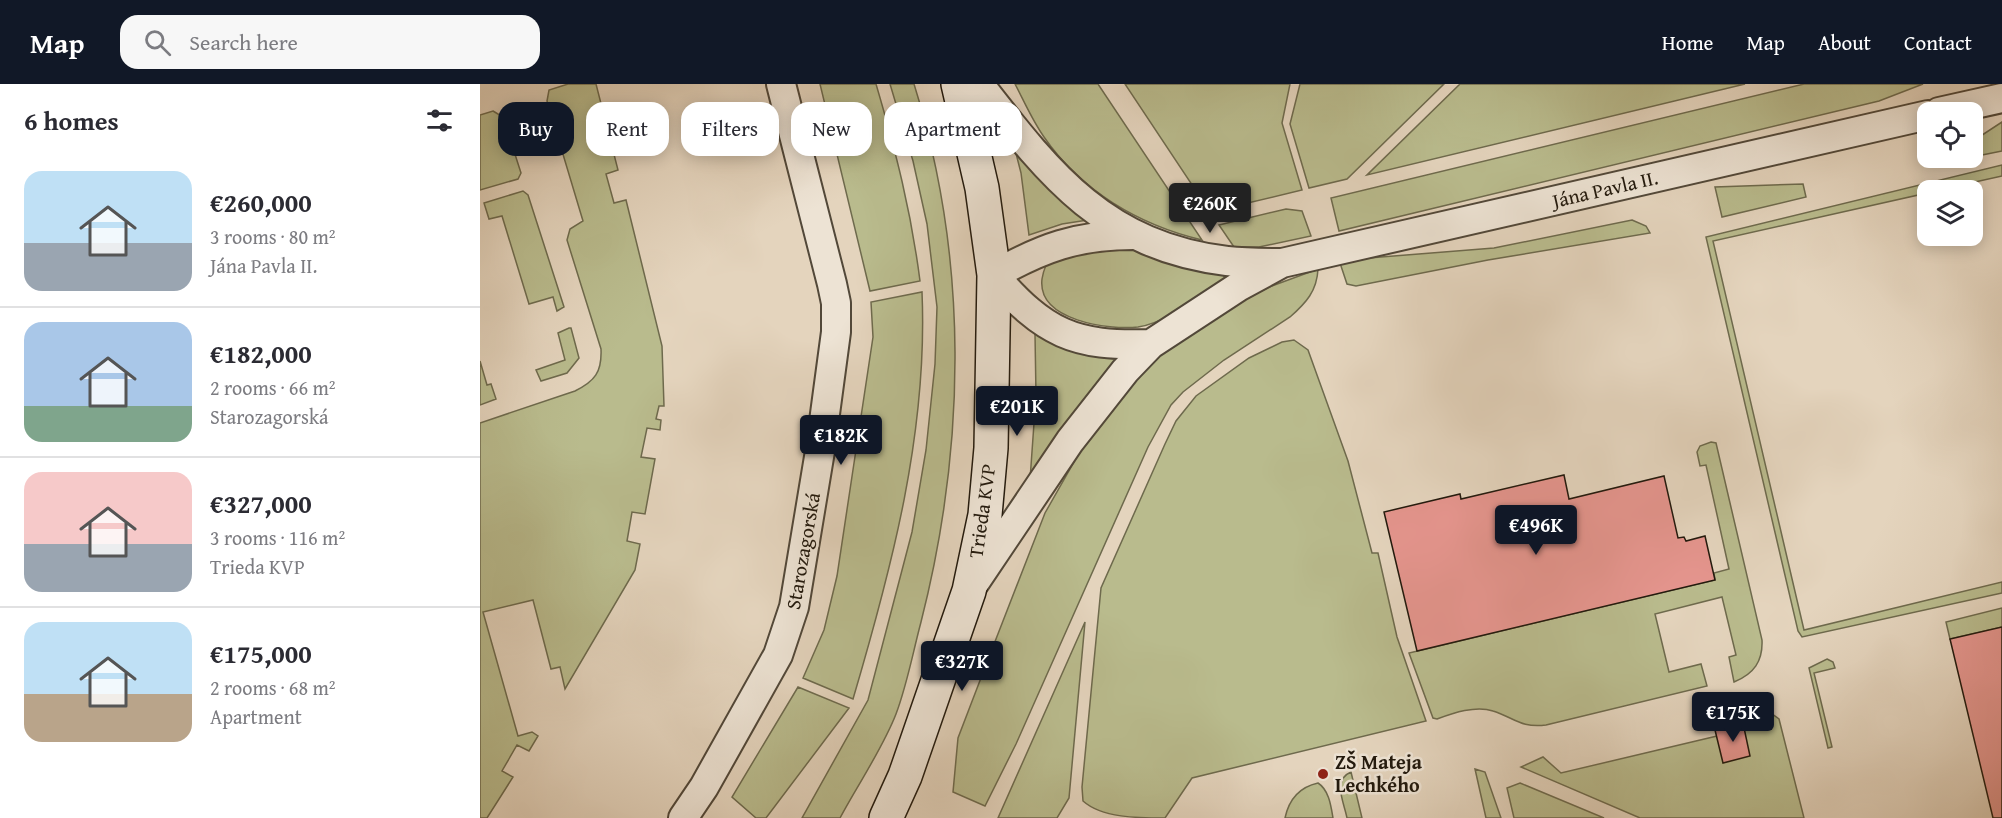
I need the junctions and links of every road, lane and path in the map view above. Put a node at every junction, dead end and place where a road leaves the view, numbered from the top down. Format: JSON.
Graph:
{"nodes":[{"id":1,"x":781,"y":84,"type":"edge"},
{"id":2,"x":958,"y":84,"type":"edge"},
{"id":3,"x":979,"y":84,"type":"edge"},
{"id":4,"x":2002,"y":98,"type":"edge"},
{"id":5,"x":1983,"y":102,"type":"edge"},
{"id":6,"x":1917,"y":118,"type":"edge"},
{"id":7,"x":1133,"y":235,"type":"junction"},
{"id":8,"x":1282,"y":263,"type":"junction"},
{"id":9,"x":994,"y":275,"type":"junction"},
{"id":10,"x":1151,"y":344,"type":"junction"},
{"id":11,"x":969,"y":591,"type":"junction"},
{"id":12,"x":683,"y":818,"type":"edge"},
{"id":13,"x":886,"y":818,"type":"edge"}],
"edges":[{"from":1,"to":12,"type":"street","name":"Starozagorská"},
{"from":2,"to":9,"type":"street","name":"Trieda KVP"},
{"from":3,"to":7,"type":"street","name":"Jána Pavla II."},
{"from":4,"to":5,"type":"street"},
{"from":6,"to":8,"type":"street","name":"Jána Pavla II."},
{"from":7,"to":8,"type":"street","name":"Jána Pavla II."},
{"from":7,"to":9,"type":"street","name":"Jána Pavla II."},
{"from":8,"to":10,"type":"street","name":"Jána Pavla II."},
{"from":9,"to":10,"type":"street"},
{"from":9,"to":11,"type":"street","name":"Trieda KVP"},
{"from":10,"to":11,"type":"street","name":"Jána Pavla II."},
{"from":11,"to":13,"type":"street","name":"Trieda KVP"}]}
